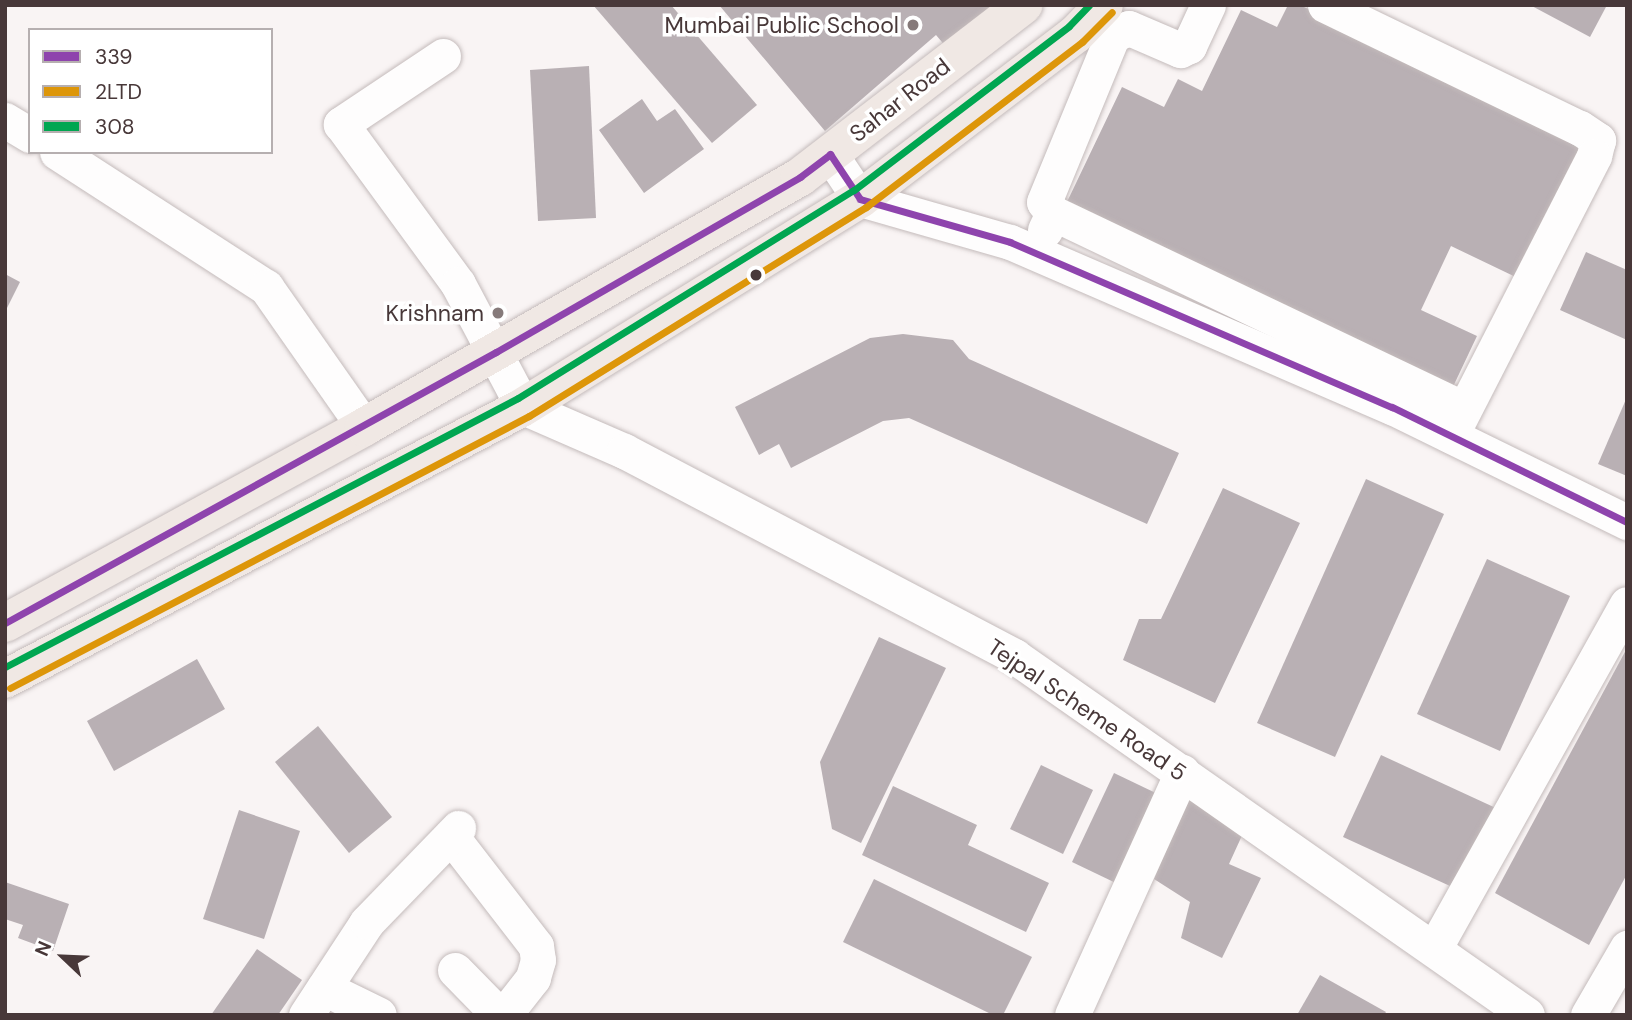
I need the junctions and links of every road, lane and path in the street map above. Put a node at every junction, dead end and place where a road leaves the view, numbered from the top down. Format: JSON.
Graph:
{"nodes":[{"id":1,"x":1023,"y":5,"type":"edge"},
{"id":2,"x":1104,"y":5,"type":"edge"},
{"id":3,"x":1208,"y":5,"type":"edge"},
{"id":4,"x":1325,"y":5,"type":"edge"},
{"id":5,"x":443,"y":56,"type":"dead end"},
{"id":6,"x":5,"y":120,"type":"edge"},
{"id":7,"x":28,"y":134,"type":"edge"},
{"id":8,"x":60,"y":154,"type":"edge"},
{"id":9,"x":830,"y":154,"type":"junction"},
{"id":10,"x":860,"y":200,"type":"junction"},
{"id":11,"x":1053,"y":213,"type":"junction"},
{"id":12,"x":1034,"y":252,"type":"junction"},
{"id":13,"x":496,"y":352,"type":"junction"},
{"id":14,"x":523,"y":407,"type":"junction"},
{"id":15,"x":1457,"y":422,"type":"junction"},
{"id":16,"x":364,"y":427,"type":"junction"},
{"id":17,"x":1627,"y":522,"type":"edge"},
{"id":18,"x":1627,"y":604,"type":"edge"},
{"id":19,"x":5,"y":623,"type":"edge"},
{"id":20,"x":5,"y":679,"type":"edge"},
{"id":21,"x":1182,"y":772,"type":"junction"},
{"id":22,"x":1627,"y":948,"type":"edge"},
{"id":23,"x":1434,"y":949,"type":"junction"},
{"id":24,"x":455,"y":970,"type":"dead end"},
{"id":25,"x":315,"y":1002,"type":"edge"},
{"id":26,"x":379,"y":1015,"type":"edge"},
{"id":27,"x":499,"y":1015,"type":"edge"},
{"id":28,"x":504,"y":1015,"type":"edge"},
{"id":29,"x":1072,"y":1015,"type":"edge"},
{"id":30,"x":1527,"y":1015,"type":"edge"},
{"id":31,"x":1588,"y":1015,"type":"edge"}],
"edges":[{"from":1,"to":9,"type":"main road","name":"Sahar Road"},
{"from":2,"to":10,"type":"main road"},
{"from":3,"to":11,"type":"street"},
{"from":4,"to":15,"type":"street"},
{"from":5,"to":13,"type":"street"},
{"from":6,"to":7,"type":"street"},
{"from":8,"to":16,"type":"street"},
{"from":9,"to":10,"type":"street"},
{"from":9,"to":13,"type":"main road","name":"Sahar Road"},
{"from":10,"to":12,"type":"street"},
{"from":10,"to":14,"type":"main road"},
{"from":11,"to":12,"type":"street"},
{"from":11,"to":15,"type":"street"},
{"from":12,"to":15,"type":"street"},
{"from":13,"to":14,"type":"street"},
{"from":13,"to":16,"type":"main road","name":"Sahar Road"},
{"from":14,"to":20,"type":"main road"},
{"from":14,"to":21,"type":"street","name":"Tejpal Scheme Road 5"},
{"from":15,"to":17,"type":"street"},
{"from":16,"to":19,"type":"main road","name":"Sahar Road"},
{"from":18,"to":23,"type":"street"},
{"from":21,"to":23,"type":"street","name":"Tejpal Scheme Road 5"},
{"from":21,"to":29,"type":"street"},
{"from":22,"to":31,"type":"street"},
{"from":23,"to":30,"type":"street","name":"Tejpal Scheme Road 5"},
{"from":24,"to":27,"type":"street"},
{"from":25,"to":26,"type":"street"},
{"from":25,"to":28,"type":"street"}]}
